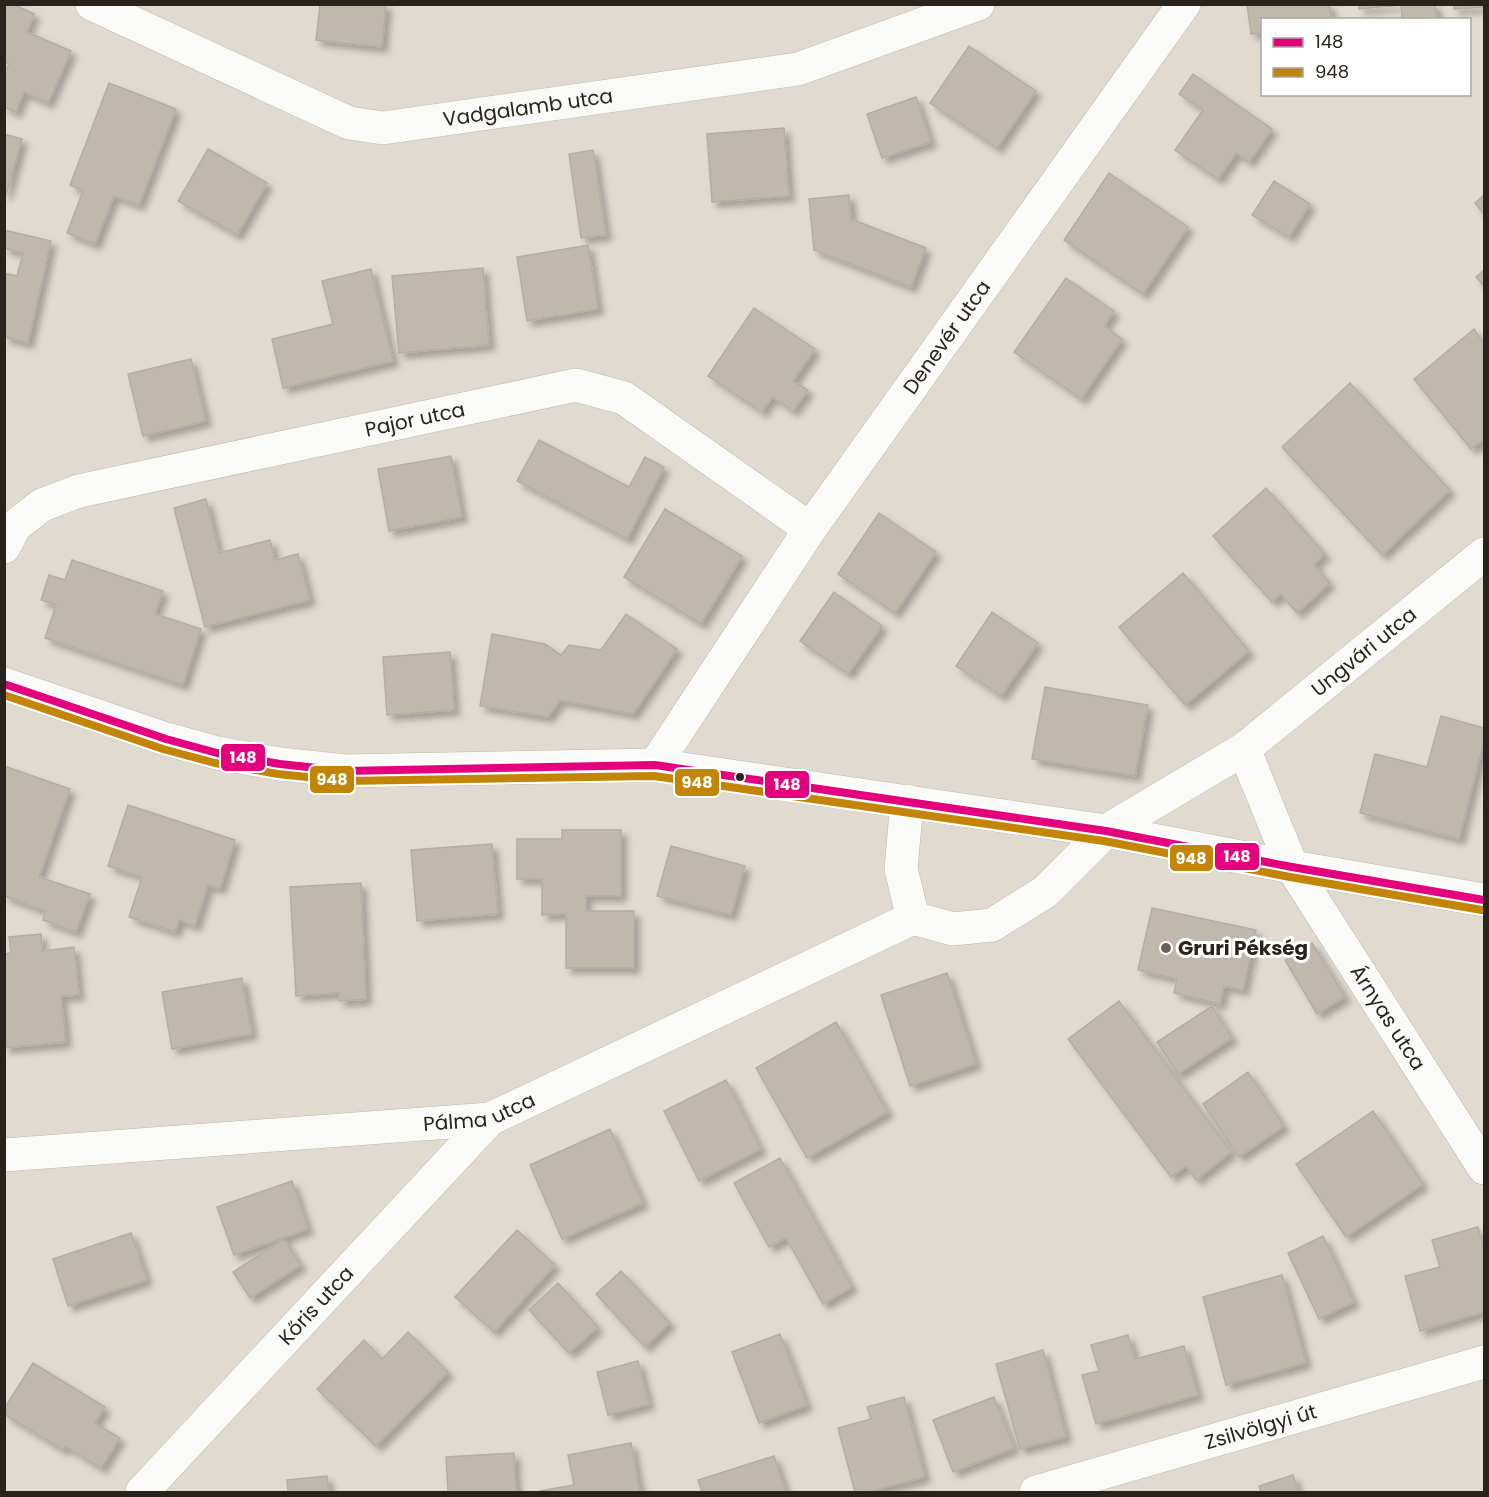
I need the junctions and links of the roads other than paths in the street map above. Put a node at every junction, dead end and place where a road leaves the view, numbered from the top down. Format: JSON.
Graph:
{"nodes":[{"id":1,"x":92,"y":4,"type":"edge"},
{"id":2,"x":978,"y":4,"type":"edge"},
{"id":3,"x":1184,"y":4,"type":"edge"},
{"id":4,"x":810,"y":529,"type":"junction"},
{"id":5,"x":4,"y":547,"type":"edge"},
{"id":6,"x":1485,"y":554,"type":"edge"},
{"id":7,"x":4,"y":684,"type":"edge"},
{"id":8,"x":1244,"y":749,"type":"junction"},
{"id":9,"x":655,"y":765,"type":"junction"},
{"id":10,"x":907,"y":801,"type":"junction"},
{"id":11,"x":1106,"y":831,"type":"junction"},
{"id":12,"x":1292,"y":867,"type":"junction"},
{"id":13,"x":1485,"y":900,"type":"edge"},
{"id":14,"x":913,"y":918,"type":"junction"},
{"id":15,"x":490,"y":1119,"type":"junction"},
{"id":16,"x":4,"y":1155,"type":"edge"},
{"id":17,"x":1485,"y":1168,"type":"edge"},
{"id":18,"x":1485,"y":1362,"type":"edge"},
{"id":19,"x":142,"y":1492,"type":"edge"},
{"id":20,"x":1036,"y":1492,"type":"edge"}],
"edges":[{"from":1,"to":2,"type":"street","name":"Vadgalamb utca"},
{"from":3,"to":4,"type":"street","name":"Denevér utca"},
{"from":4,"to":5,"type":"street","name":"Pajor utca"},
{"from":4,"to":9,"type":"street","name":"Denevér utca"},
{"from":6,"to":8,"type":"street","name":"Ungvári utca"},
{"from":7,"to":9,"type":"street"},
{"from":8,"to":11,"type":"street","name":"Ungvári utca"},
{"from":8,"to":12,"type":"street"},
{"from":9,"to":10,"type":"street"},
{"from":10,"to":11,"type":"street"},
{"from":10,"to":14,"type":"street"},
{"from":11,"to":12,"type":"street"},
{"from":11,"to":14,"type":"street"},
{"from":12,"to":13,"type":"street"},
{"from":12,"to":17,"type":"street","name":"Árnyas utca"},
{"from":14,"to":15,"type":"street","name":"Pálma utca"},
{"from":15,"to":16,"type":"street","name":"Pálma utca"},
{"from":15,"to":19,"type":"street","name":"Kőris utca"},
{"from":18,"to":20,"type":"street","name":"Zsilvölgyi út"}]}
